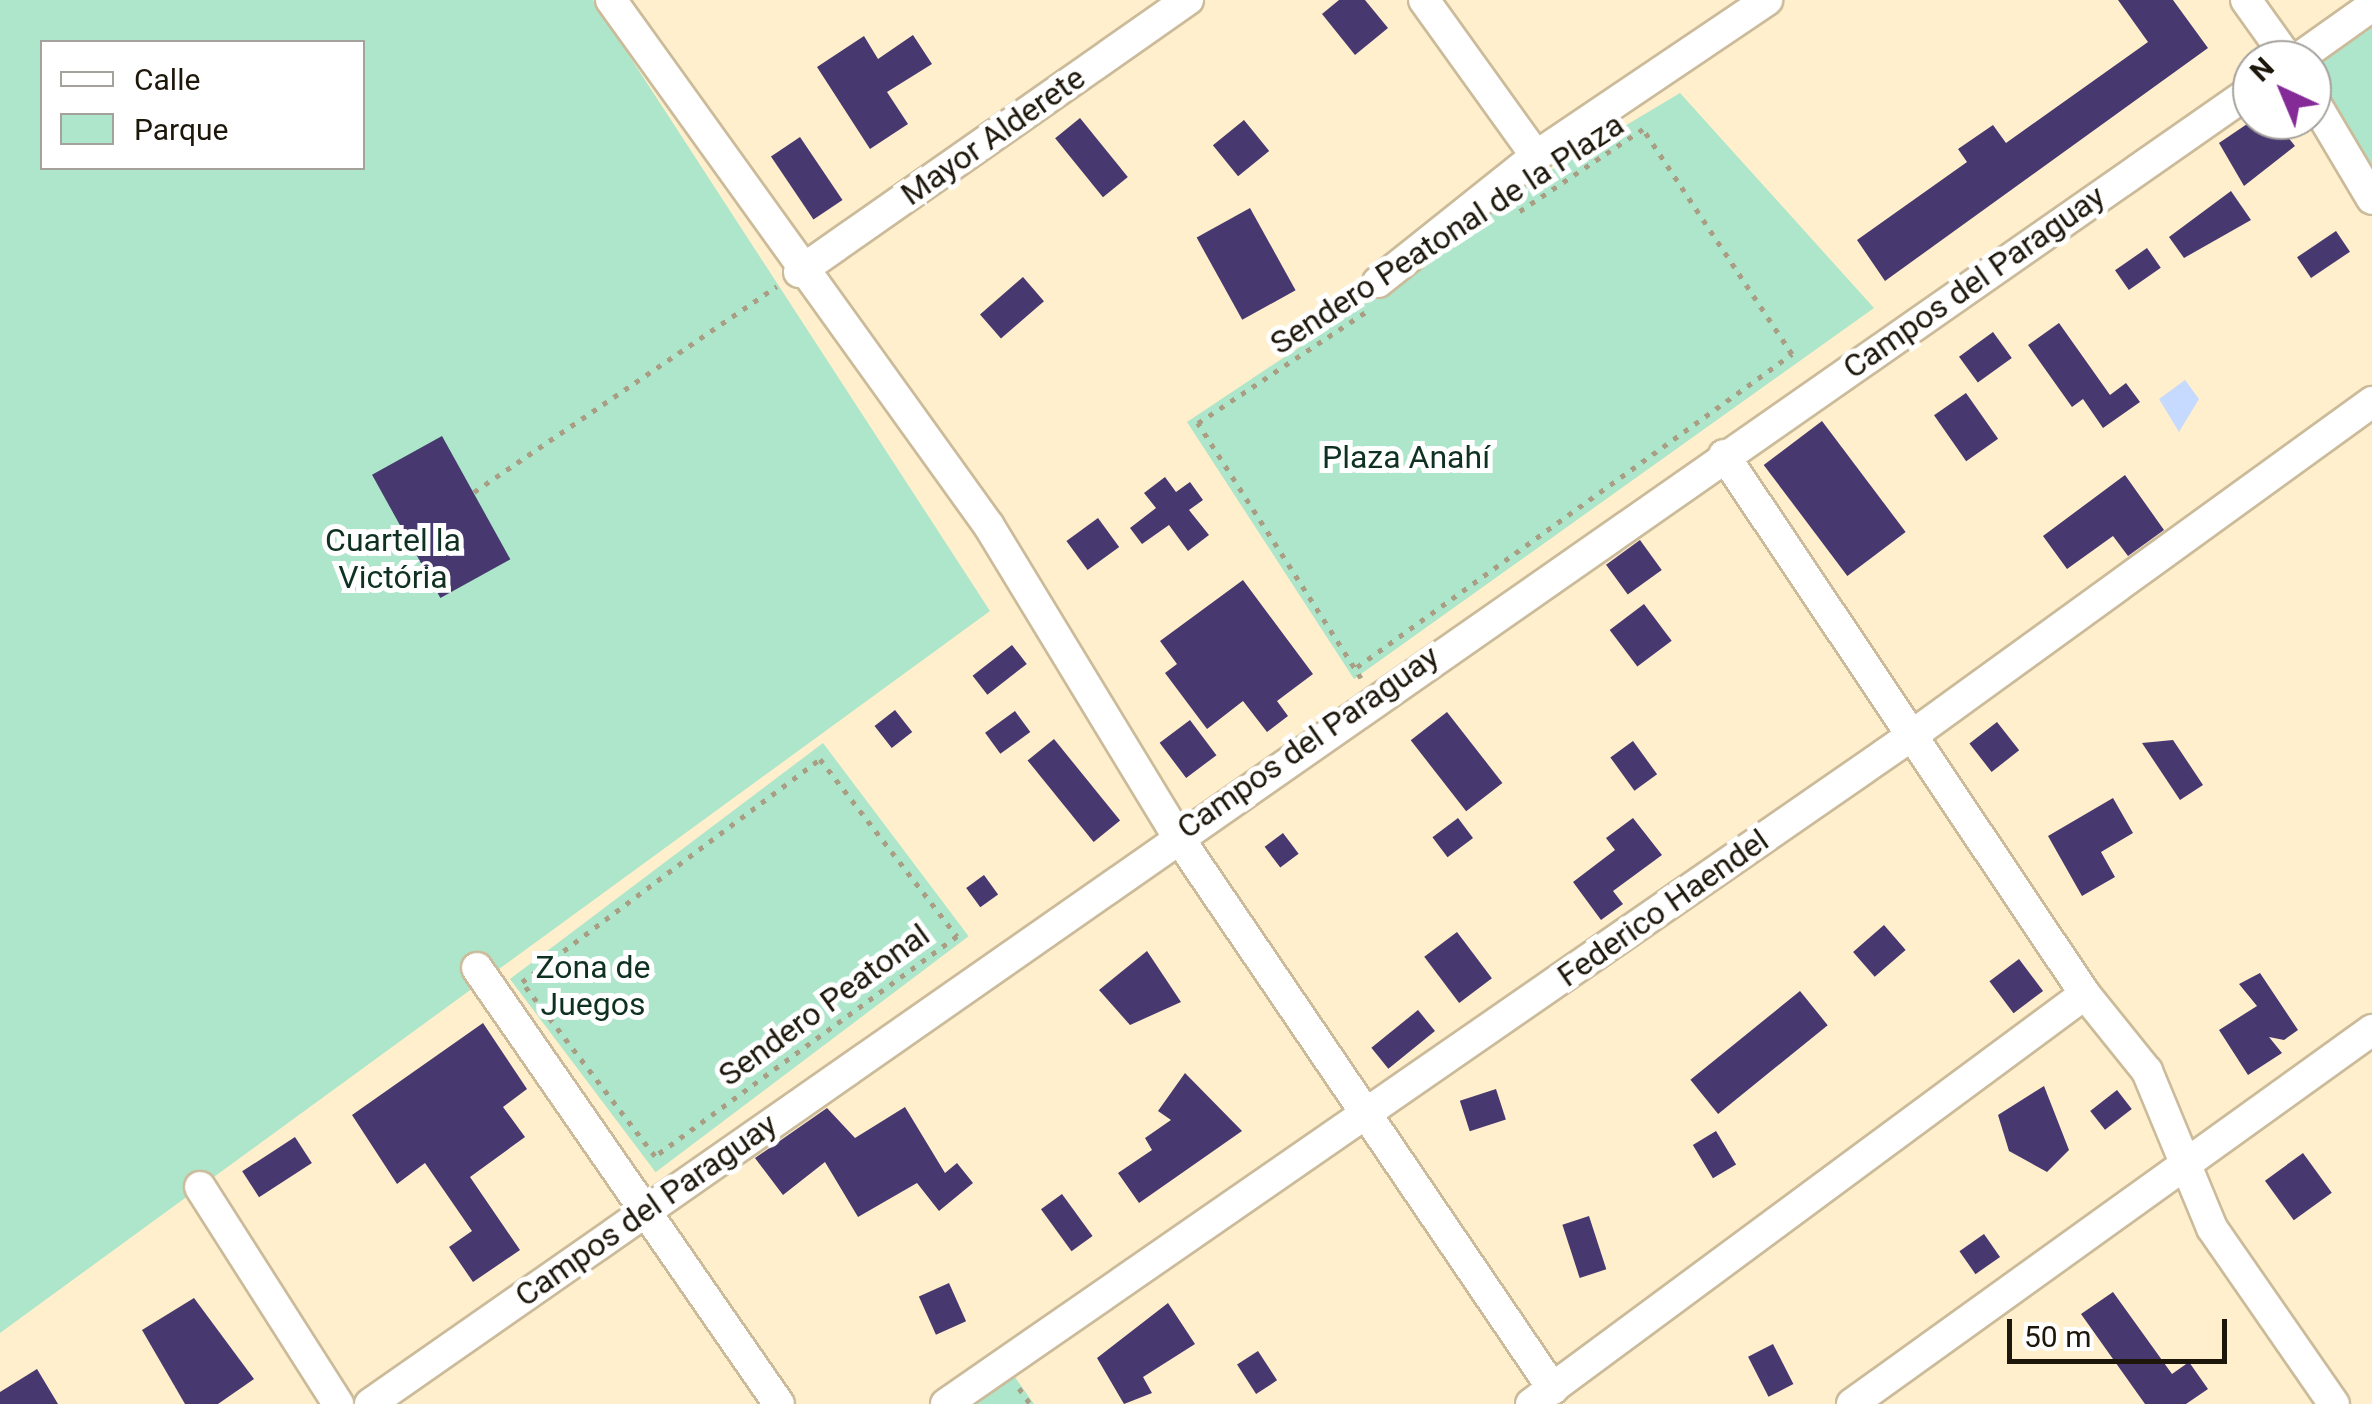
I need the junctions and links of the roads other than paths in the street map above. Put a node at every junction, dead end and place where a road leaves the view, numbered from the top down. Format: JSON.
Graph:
{"nodes":[{"id":1,"x":610,"y":0,"type":"edge"},
{"id":2,"x":1188,"y":0,"type":"edge"},
{"id":3,"x":1424,"y":0,"type":"edge"},
{"id":4,"x":1767,"y":0,"type":"edge"},
{"id":5,"x":2246,"y":0,"type":"edge"},
{"id":6,"x":2372,"y":6,"type":"edge"},
{"id":7,"x":2277,"y":40,"type":"edge"},
{"id":8,"x":2322,"y":40,"type":"edge"},
{"id":9,"x":2232,"y":104,"type":"edge"},
{"id":10,"x":2332,"y":132,"type":"edge"},
{"id":11,"x":1536,"y":156,"type":"junction"},
{"id":12,"x":2372,"y":199,"type":"edge"},
{"id":13,"x":799,"y":272,"type":"junction"},
{"id":14,"x":1379,"y":293,"type":"road end"},
{"id":15,"x":2372,"y":402,"type":"edge"},
{"id":16,"x":1724,"y":455,"type":"junction"},
{"id":17,"x":1914,"y":734,"type":"junction"},
{"id":18,"x":1176,"y":834,"type":"junction"},
{"id":19,"x":478,"y":968,"type":"dead end"},
{"id":20,"x":2085,"y":994,"type":"junction"},
{"id":21,"x":2372,"y":1030,"type":"edge"},
{"id":22,"x":1368,"y":1112,"type":"junction"},
{"id":23,"x":2185,"y":1161,"type":"junction"},
{"id":24,"x":200,"y":1188,"type":"dead end"},
{"id":25,"x":649,"y":1209,"type":"junction"},
{"id":26,"x":1542,"y":1396,"type":"edge"},
{"id":27,"x":338,"y":1404,"type":"edge"},
{"id":28,"x":370,"y":1404,"type":"edge"},
{"id":29,"x":779,"y":1404,"type":"edge"},
{"id":30,"x":946,"y":1404,"type":"edge"},
{"id":31,"x":1852,"y":1404,"type":"edge"},
{"id":32,"x":2334,"y":1404,"type":"edge"}],
"edges":[{"from":1,"to":13,"type":"street"},
{"from":2,"to":13,"type":"street","name":"Mayor Alderete"},
{"from":3,"to":11,"type":"street"},
{"from":4,"to":11,"type":"street"},
{"from":5,"to":7,"type":"street"},
{"from":6,"to":8,"type":"street"},
{"from":9,"to":16,"type":"street","name":"Campos del Paraguay"},
{"from":10,"to":12,"type":"street"},
{"from":11,"to":14,"type":"street"},
{"from":13,"to":18,"type":"street"},
{"from":15,"to":17,"type":"street","name":"Federico Haendel"},
{"from":16,"to":17,"type":"street"},
{"from":16,"to":18,"type":"street","name":"Campos del Paraguay"},
{"from":17,"to":20,"type":"street"},
{"from":17,"to":22,"type":"street","name":"Federico Haendel"},
{"from":18,"to":22,"type":"street"},
{"from":18,"to":25,"type":"street","name":"Campos del Paraguay"},
{"from":19,"to":25,"type":"street"},
{"from":20,"to":23,"type":"street"},
{"from":20,"to":26,"type":"street"},
{"from":21,"to":23,"type":"street"},
{"from":22,"to":26,"type":"street"},
{"from":22,"to":30,"type":"street","name":"Federico Haendel"},
{"from":23,"to":31,"type":"street"},
{"from":23,"to":32,"type":"street"},
{"from":24,"to":27,"type":"street"},
{"from":25,"to":28,"type":"street","name":"Campos del Paraguay"},
{"from":25,"to":29,"type":"street"}]}
